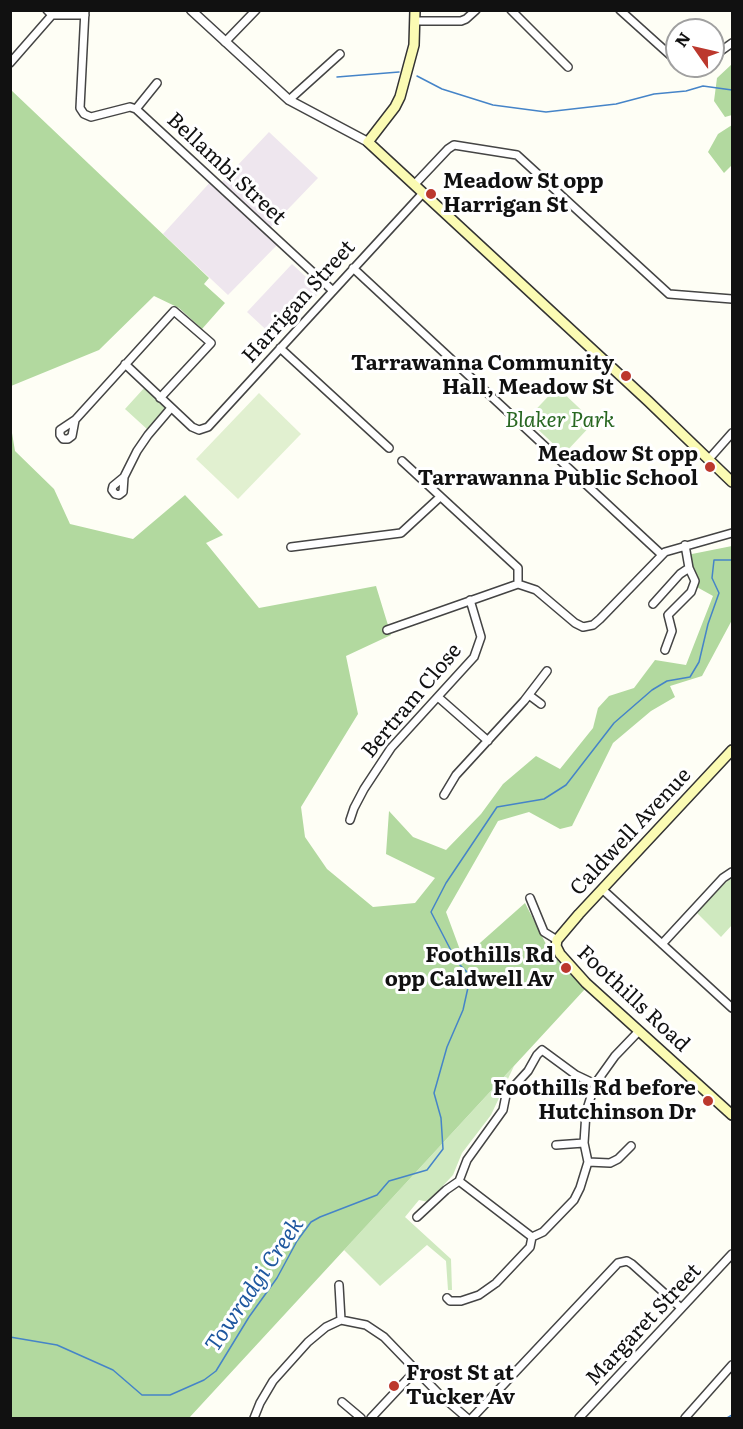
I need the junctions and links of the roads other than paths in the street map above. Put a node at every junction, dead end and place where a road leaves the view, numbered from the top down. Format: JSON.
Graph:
{"nodes":[{"id":1,"x":191,"y":10,"type":"edge"},
{"id":2,"x":256,"y":10,"type":"edge"},
{"id":3,"x":415,"y":10,"type":"edge"},
{"id":4,"x":476,"y":10,"type":"edge"},
{"id":5,"x":511,"y":10,"type":"edge"},
{"id":6,"x":620,"y":10,"type":"edge"},
{"id":7,"x":50,"y":13,"type":"edge"},
{"id":8,"x":85,"y":13,"type":"edge"},
{"id":9,"x":416,"y":21,"type":"junction"},
{"id":10,"x":225,"y":42,"type":"junction"},
{"id":11,"x":665,"y":50,"type":"edge"},
{"id":12,"x":340,"y":54,"type":"dead end"},
{"id":13,"x":10,"y":63,"type":"edge"},
{"id":14,"x":568,"y":67,"type":"dead end"},
{"id":15,"x":157,"y":82,"type":"dead end"},
{"id":16,"x":290,"y":100,"type":"junction"},
{"id":17,"x":136,"y":109,"type":"junction"},
{"id":18,"x":368,"y":142,"type":"junction"},
{"id":19,"x":414,"y":185,"type":"junction"},
{"id":20,"x":423,"y":194,"type":"junction"},
{"id":21,"x":353,"y":268,"type":"junction"},
{"id":22,"x":332,"y":290,"type":"junction"},
{"id":23,"x":732,"y":299,"type":"edge"},
{"id":24,"x":280,"y":348,"type":"junction"},
{"id":25,"x":125,"y":364,"type":"junction"},
{"id":26,"x":160,"y":398,"type":"junction"},
{"id":27,"x":171,"y":408,"type":"junction"},
{"id":28,"x":75,"y":420,"type":"dead end"},
{"id":29,"x":732,"y":433,"type":"edge"},
{"id":30,"x":389,"y":448,"type":"dead end"},
{"id":31,"x":709,"y":459,"type":"junction"},
{"id":32,"x":402,"y":460,"type":"dead end"},
{"id":33,"x":124,"y":477,"type":"dead end"},
{"id":34,"x":732,"y":482,"type":"edge"},
{"id":35,"x":440,"y":497,"type":"junction"},
{"id":36,"x":732,"y":533,"type":"edge"},
{"id":37,"x":685,"y":545,"type":"junction"},
{"id":38,"x":291,"y":547,"type":"dead end"},
{"id":39,"x":662,"y":555,"type":"junction"},
{"id":40,"x":689,"y":568,"type":"junction"},
{"id":41,"x":518,"y":584,"type":"junction"},
{"id":42,"x":470,"y":600,"type":"junction"},
{"id":43,"x":653,"y":604,"type":"dead end"},
{"id":44,"x":387,"y":630,"type":"dead end"},
{"id":45,"x":664,"y":650,"type":"dead end"},
{"id":46,"x":547,"y":670,"type":"dead end"},
{"id":47,"x":529,"y":695,"type":"junction"},
{"id":48,"x":438,"y":697,"type":"junction"},
{"id":49,"x":541,"y":704,"type":"dead end"},
{"id":50,"x":488,"y":741,"type":"junction"},
{"id":51,"x":731,"y":755,"type":"edge"},
{"id":52,"x":444,"y":795,"type":"dead end"},
{"id":53,"x":350,"y":820,"type":"dead end"},
{"id":54,"x":732,"y":872,"type":"edge"},
{"id":55,"x":602,"y":889,"type":"junction"},
{"id":56,"x":530,"y":898,"type":"dead end"},
{"id":57,"x":557,"y":940,"type":"junction"},
{"id":58,"x":662,"y":944,"type":"junction"},
{"id":59,"x":732,"y":1008,"type":"edge"},
{"id":60,"x":639,"y":1031,"type":"junction"},
{"id":61,"x":595,"y":1084,"type":"junction"},
{"id":62,"x":732,"y":1115,"type":"edge"},
{"id":63,"x":584,"y":1143,"type":"junction"},
{"id":64,"x":556,"y":1145,"type":"dead end"},
{"id":65,"x":631,"y":1146,"type":"dead end"},
{"id":66,"x":588,"y":1162,"type":"junction"},
{"id":67,"x":459,"y":1181,"type":"junction"},
{"id":68,"x":417,"y":1217,"type":"dead end"},
{"id":69,"x":531,"y":1237,"type":"junction"},
{"id":70,"x":732,"y":1254,"type":"edge"},
{"id":71,"x":339,"y":1285,"type":"dead end"},
{"id":72,"x":447,"y":1298,"type":"dead end"},
{"id":73,"x":681,"y":1308,"type":"junction"},
{"id":74,"x":341,"y":1320,"type":"junction"},
{"id":75,"x":732,"y":1365,"type":"edge"},
{"id":76,"x":416,"y":1370,"type":"junction"},
{"id":77,"x":342,"y":1402,"type":"dead end"},
{"id":78,"x":254,"y":1419,"type":"edge"},
{"id":79,"x":361,"y":1419,"type":"edge"},
{"id":80,"x":371,"y":1419,"type":"edge"},
{"id":81,"x":467,"y":1419,"type":"edge"},
{"id":82,"x":472,"y":1419,"type":"edge"},
{"id":83,"x":579,"y":1419,"type":"edge"},
{"id":84,"x":685,"y":1419,"type":"edge"}],
"edges":[{"from":1,"to":10,"type":"street"},
{"from":2,"to":10,"type":"street"},
{"from":3,"to":9,"type":"main road"},
{"from":4,"to":9,"type":"street"},
{"from":5,"to":14,"type":"street"},
{"from":6,"to":11,"type":"street"},
{"from":7,"to":8,"type":"street"},
{"from":7,"to":13,"type":"street"},
{"from":8,"to":17,"type":"street","name":"Bellambi Street"},
{"from":9,"to":18,"type":"main road"},
{"from":10,"to":16,"type":"street"},
{"from":12,"to":16,"type":"street"},
{"from":15,"to":17,"type":"street"},
{"from":16,"to":18,"type":"street"},
{"from":17,"to":22,"type":"street","name":"Bellambi Street"},
{"from":18,"to":19,"type":"main road"},
{"from":19,"to":20,"type":"main road"},
{"from":19,"to":23,"type":"street"},
{"from":20,"to":21,"type":"street","name":"Harrigan Street"},
{"from":20,"to":31,"type":"main road"},
{"from":21,"to":22,"type":"street","name":"Harrigan Street"},
{"from":21,"to":39,"type":"street"},
{"from":22,"to":24,"type":"street","name":"Harrigan Street"},
{"from":24,"to":27,"type":"street","name":"Harrigan Street"},
{"from":24,"to":30,"type":"street"},
{"from":25,"to":26,"type":"street"},
{"from":25,"to":26,"type":"street"},
{"from":25,"to":28,"type":"street"},
{"from":26,"to":27,"type":"street"},
{"from":27,"to":33,"type":"street"},
{"from":29,"to":31,"type":"street"},
{"from":31,"to":34,"type":"main road"},
{"from":32,"to":35,"type":"street"},
{"from":35,"to":38,"type":"street"},
{"from":35,"to":41,"type":"street"},
{"from":36,"to":37,"type":"street"},
{"from":37,"to":39,"type":"street"},
{"from":37,"to":40,"type":"street"},
{"from":39,"to":41,"type":"street"},
{"from":40,"to":43,"type":"street"},
{"from":40,"to":45,"type":"street"},
{"from":41,"to":42,"type":"street"},
{"from":42,"to":44,"type":"street"},
{"from":42,"to":48,"type":"street","name":"Bertram Close"},
{"from":46,"to":47,"type":"street"},
{"from":47,"to":49,"type":"street"},
{"from":47,"to":50,"type":"street"},
{"from":48,"to":50,"type":"street"},
{"from":48,"to":53,"type":"street","name":"Bertram Close"},
{"from":50,"to":52,"type":"street"},
{"from":51,"to":55,"type":"main road","name":"Caldwell Avenue"},
{"from":54,"to":58,"type":"street"},
{"from":55,"to":57,"type":"main road","name":"Caldwell Avenue"},
{"from":55,"to":58,"type":"street"},
{"from":56,"to":57,"type":"street","name":"Foothills Road"},
{"from":57,"to":60,"type":"main road","name":"Foothills Road"},
{"from":58,"to":59,"type":"street"},
{"from":60,"to":61,"type":"street"},
{"from":60,"to":62,"type":"main road","name":"Foothills Road"},
{"from":61,"to":63,"type":"street"},
{"from":61,"to":67,"type":"street"},
{"from":63,"to":64,"type":"street"},
{"from":63,"to":66,"type":"street"},
{"from":65,"to":66,"type":"street"},
{"from":66,"to":69,"type":"street"},
{"from":67,"to":68,"type":"street"},
{"from":67,"to":69,"type":"street"},
{"from":69,"to":72,"type":"street"},
{"from":70,"to":73,"type":"street","name":"Margaret Street"},
{"from":71,"to":74,"type":"street"},
{"from":73,"to":82,"type":"street"},
{"from":73,"to":83,"type":"street","name":"Margaret Street"},
{"from":74,"to":76,"type":"street"},
{"from":74,"to":78,"type":"street"},
{"from":75,"to":84,"type":"street"},
{"from":76,"to":80,"type":"street"},
{"from":76,"to":81,"type":"street"},
{"from":77,"to":79,"type":"street"}]}
